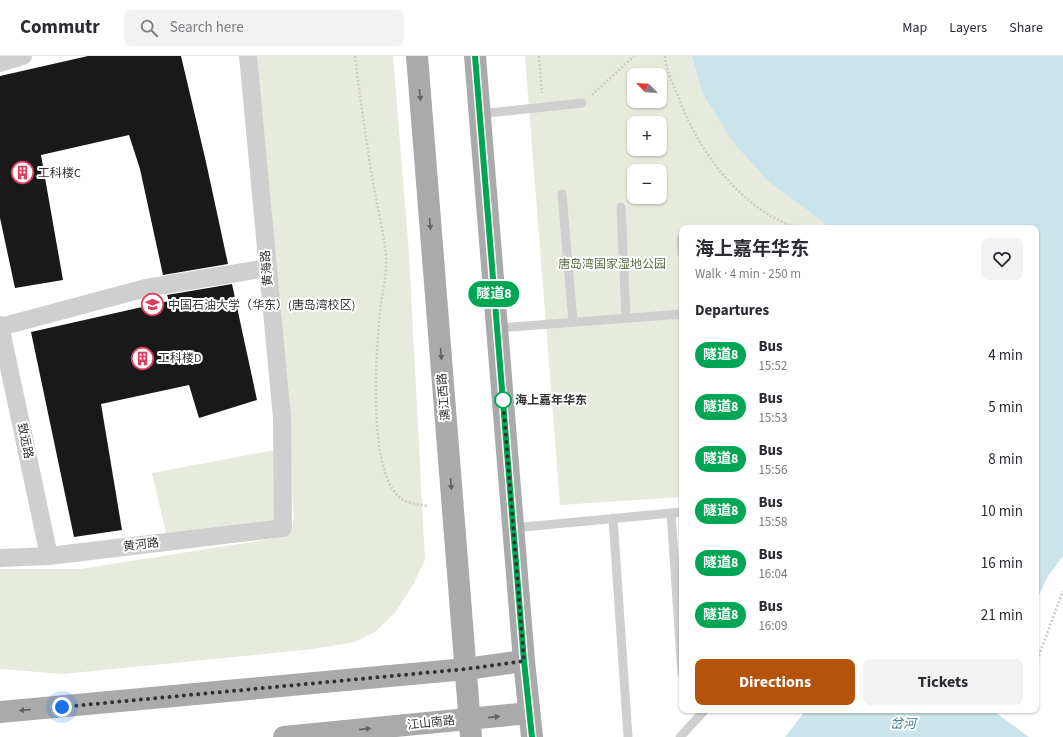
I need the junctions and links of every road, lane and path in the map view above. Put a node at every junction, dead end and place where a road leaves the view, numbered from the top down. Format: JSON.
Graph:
{"nodes":[{"id":1,"x":23,"y":56,"type":"edge"},
{"id":2,"x":248,"y":56,"type":"edge"},
{"id":3,"x":355,"y":56,"type":"edge"},
{"id":4,"x":417,"y":56,"type":"edge"},
{"id":5,"x":475,"y":56,"type":"edge"},
{"id":6,"x":539,"y":56,"type":"edge"},
{"id":7,"x":634,"y":56,"type":"edge"},
{"id":8,"x":665,"y":56,"type":"edge"},
{"id":9,"x":0,"y":63,"type":"edge"},
{"id":10,"x":582,"y":103,"type":"joint"},
{"id":11,"x":543,"y":107,"type":"junction"},
{"id":12,"x":479,"y":114,"type":"junction"},
{"id":13,"x":562,"y":194,"type":"dead end"},
{"id":14,"x":621,"y":207,"type":"dead end"},
{"id":15,"x":790,"y":225,"type":"edge"},
{"id":16,"x":267,"y":268,"type":"junction"},
{"id":17,"x":679,"y":314,"type":"edge"},
{"id":18,"x":626,"y":318,"type":"junction"},
{"id":19,"x":573,"y":322,"type":"junction"},
{"id":20,"x":0,"y":326,"type":"edge"},
{"id":21,"x":497,"y":328,"type":"junction"},
{"id":22,"x":428,"y":506,"type":"dead end"},
{"id":23,"x":679,"y":512,"type":"edge"},
{"id":24,"x":671,"y":513,"type":"junction"},
{"id":25,"x":613,"y":518,"type":"junction"},
{"id":26,"x":282,"y":528,"type":"joint"},
{"id":27,"x":513,"y":528,"type":"junction"},
{"id":28,"x":49,"y":556,"type":"junction"},
{"id":29,"x":0,"y":558,"type":"edge"},
{"id":30,"x":1063,"y":591,"type":"edge"},
{"id":31,"x":679,"y":630,"type":"edge"},
{"id":32,"x":1039,"y":655,"type":"edge"},
{"id":33,"x":524,"y":661,"type":"junction"},
{"id":34,"x":466,"y":669,"type":"junction"},
{"id":35,"x":0,"y":712,"type":"edge"},
{"id":36,"x":529,"y":713,"type":"junction"},
{"id":37,"x":699,"y":713,"type":"edge"},
{"id":38,"x":470,"y":728,"type":"edge"},
{"id":39,"x":284,"y":737,"type":"edge"},
{"id":40,"x":532,"y":737,"type":"edge"},
{"id":41,"x":628,"y":737,"type":"edge"},
{"id":42,"x":680,"y":737,"type":"edge"}],
"edges":[{"from":1,"to":9,"type":"street"},
{"from":2,"to":16,"type":"street","name":"黄海路"},
{"from":3,"to":22,"type":"path"},
{"from":4,"to":34,"type":"main road","name":"漓江西路","one_way":true},
{"from":5,"to":12,"type":"main road"},
{"from":6,"to":11,"type":"path"},
{"from":7,"to":10,"type":"path"},
{"from":8,"to":15,"type":"path"},
{"from":10,"to":11,"type":"lane"},
{"from":11,"to":12,"type":"lane"},
{"from":12,"to":21,"type":"main road"},
{"from":13,"to":19,"type":"lane"},
{"from":14,"to":18,"type":"lane"},
{"from":16,"to":20,"type":"street"},
{"from":16,"to":26,"type":"street","name":"黄海路"},
{"from":17,"to":18,"type":"lane"},
{"from":18,"to":19,"type":"lane"},
{"from":19,"to":21,"type":"lane"},
{"from":20,"to":28,"type":"street","name":"致远路"},
{"from":21,"to":27,"type":"main road"},
{"from":23,"to":24,"type":"lane"},
{"from":24,"to":25,"type":"lane"},
{"from":24,"to":31,"type":"lane"},
{"from":25,"to":27,"type":"lane"},
{"from":25,"to":41,"type":"lane"},
{"from":26,"to":28,"type":"street","name":"黄河路"},
{"from":27,"to":33,"type":"main road"},
{"from":28,"to":29,"type":"street","name":"黄河路"},
{"from":30,"to":32,"type":"path"},
{"from":33,"to":34,"type":"main road"},
{"from":33,"to":36,"type":"main road"},
{"from":34,"to":35,"type":"main road","one_way":true},
{"from":34,"to":38,"type":"main road","name":"漓江西路"},
{"from":38,"to":36,"type":"main road","name":"江山南路","one_way":true},
{"from":36,"to":40,"type":"main road"},
{"from":37,"to":42,"type":"lane"},
{"from":39,"to":38,"type":"main road","name":"江山南路","one_way":true}]}
